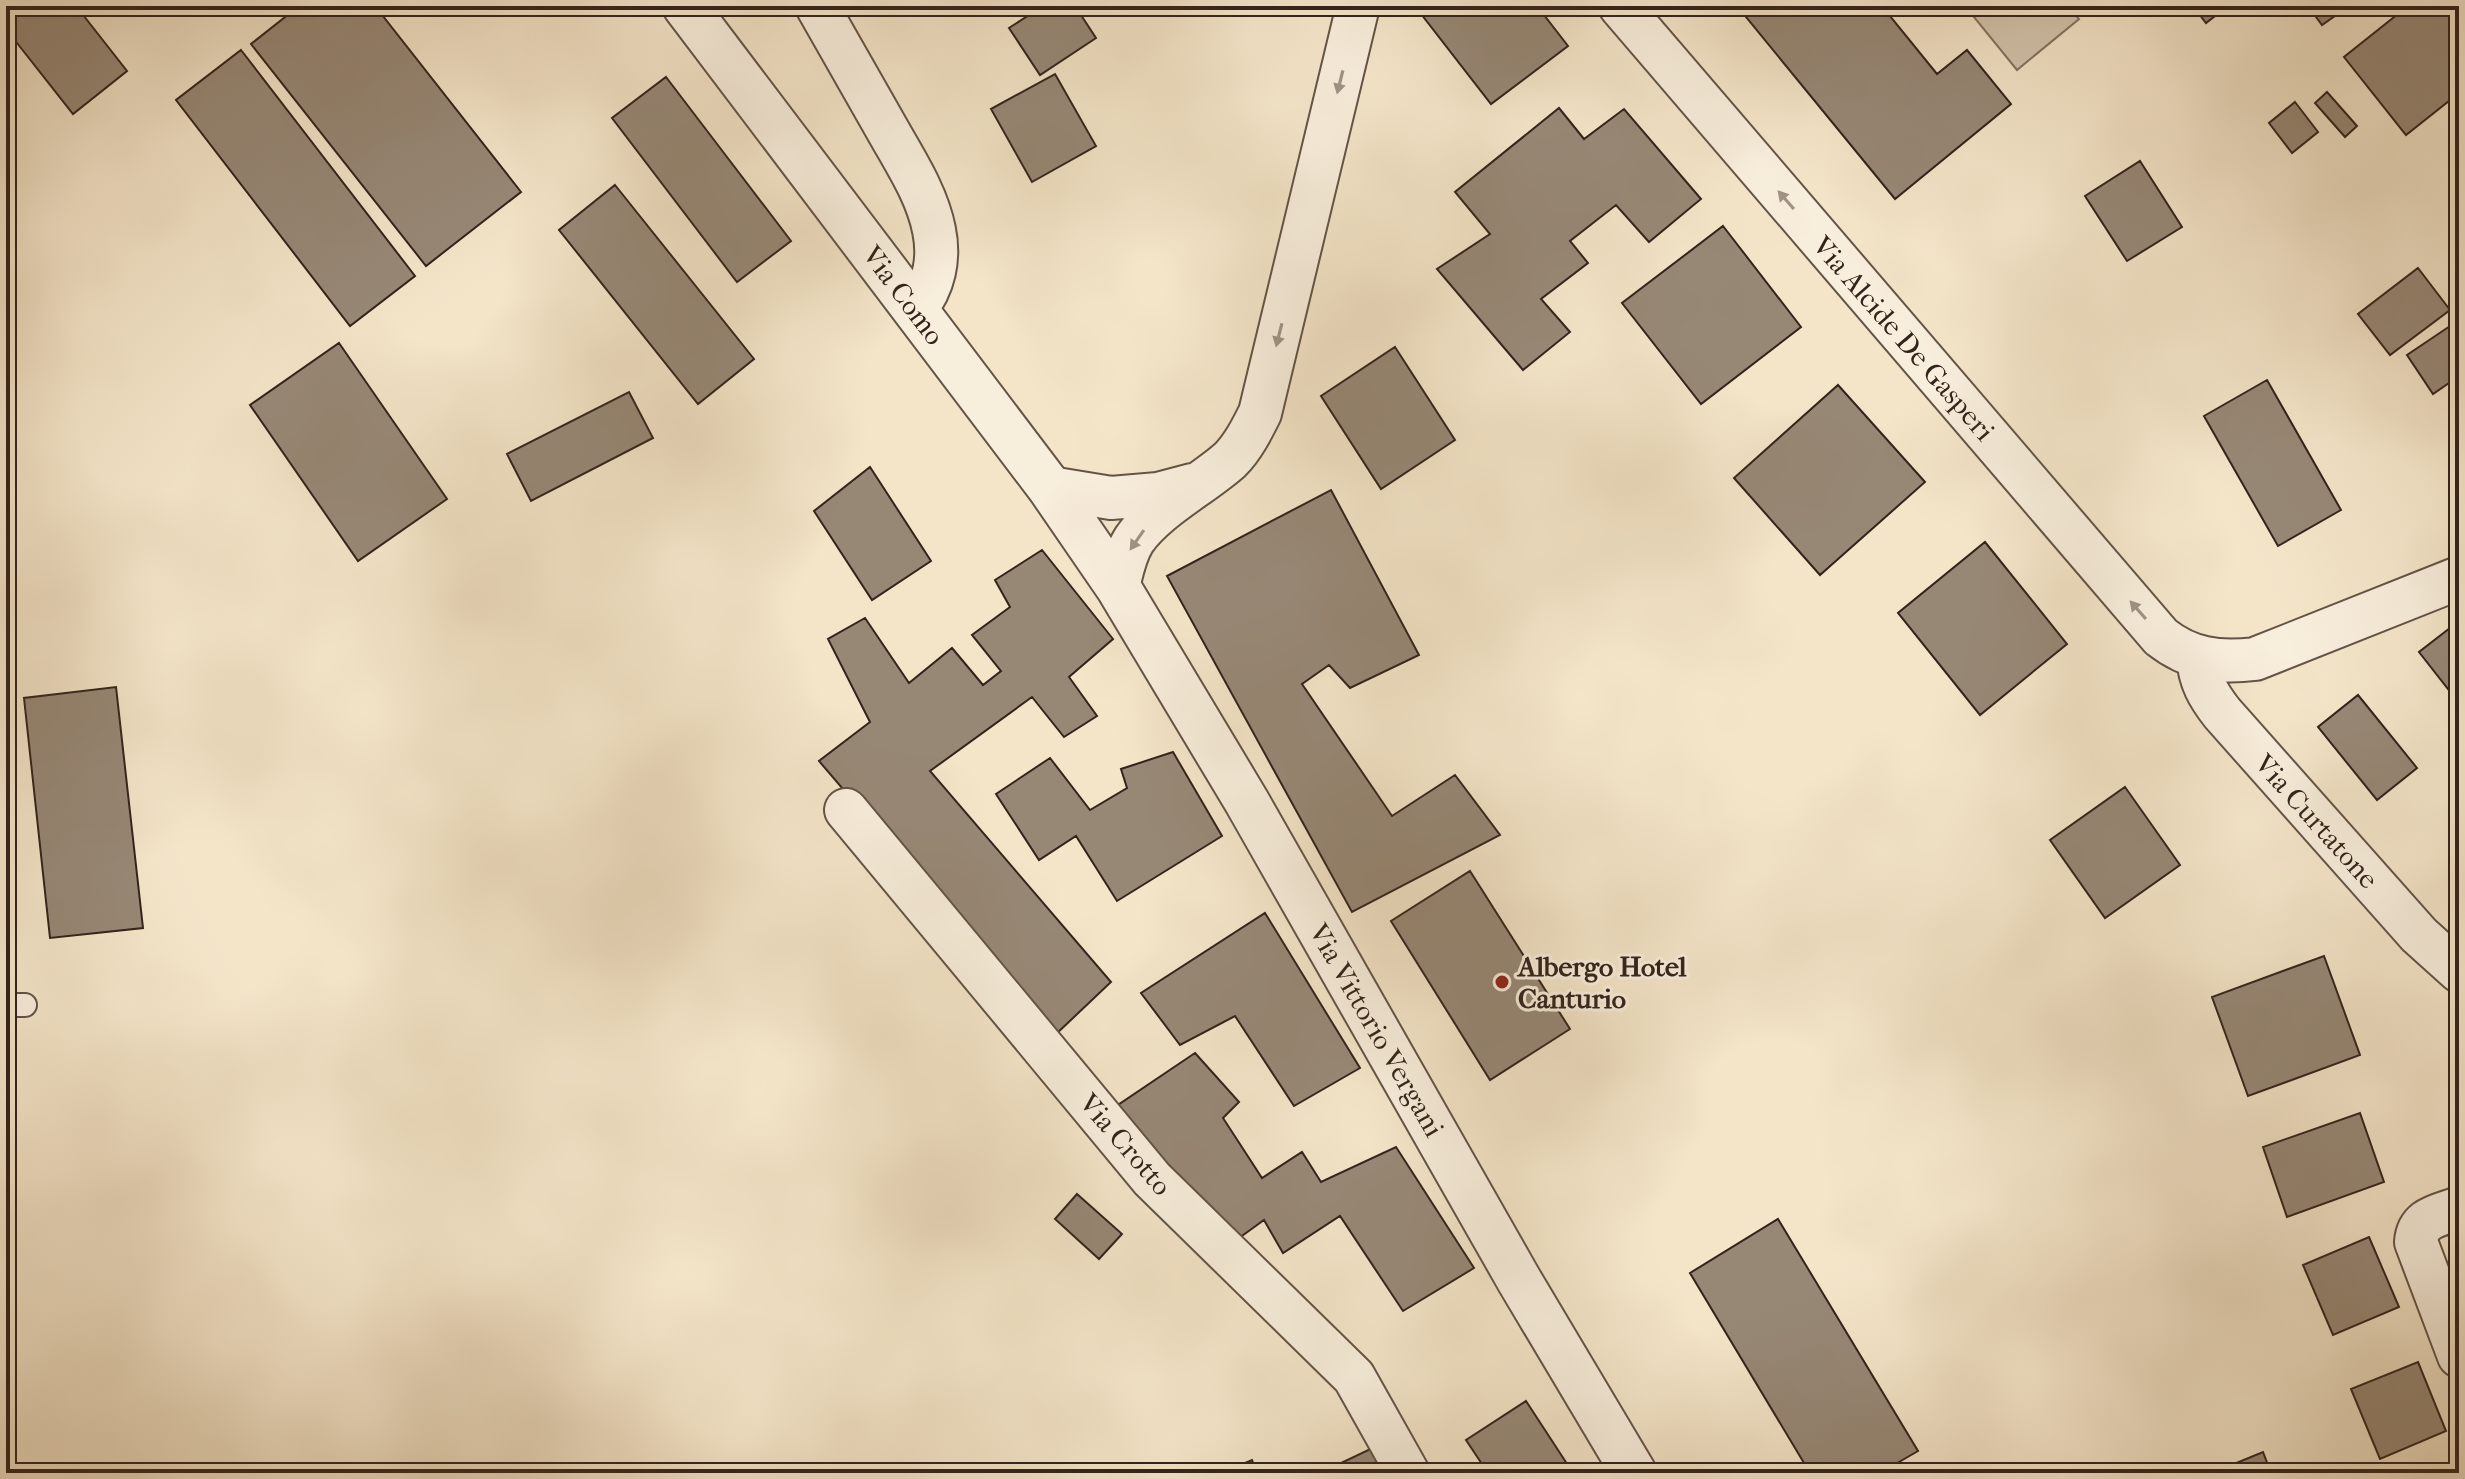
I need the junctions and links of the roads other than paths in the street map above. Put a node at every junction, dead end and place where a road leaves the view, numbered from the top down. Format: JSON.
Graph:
{"nodes":[{"id":1,"x":685,"y":6,"type":"edge"},
{"id":2,"x":817,"y":6,"type":"edge"},
{"id":3,"x":1358,"y":6,"type":"edge"},
{"id":4,"x":1620,"y":6,"type":"edge"},
{"id":5,"x":915,"y":310,"type":"junction"},
{"id":6,"x":1201,"y":482,"type":"junction"},
{"id":7,"x":1050,"y":488,"type":"junction"},
{"id":8,"x":2459,"y":578,"type":"edge"},
{"id":9,"x":1118,"y":587,"type":"junction"},
{"id":10,"x":2198,"y":658,"type":"junction"},
{"id":11,"x":846,"y":810,"type":"dead end"},
{"id":12,"x":2459,"y":971,"type":"edge"},
{"id":13,"x":2459,"y":1208,"type":"edge"},
{"id":14,"x":2459,"y":1356,"type":"edge"},
{"id":15,"x":1408,"y":1473,"type":"edge"},
{"id":16,"x":1634,"y":1473,"type":"edge"}],
"edges":[{"from":1,"to":5,"type":"street","name":"Via Como"},
{"from":2,"to":5,"type":"street"},
{"from":3,"to":6,"type":"street","one_way":true},
{"from":10,"to":4,"type":"street","name":"Via Alcide De Gasperi","one_way":true},
{"from":5,"to":7,"type":"street","name":"Via Como"},
{"from":6,"to":7,"type":"street"},
{"from":6,"to":9,"type":"street","one_way":true},
{"from":7,"to":9,"type":"street","name":"Via Como"},
{"from":8,"to":10,"type":"street"},
{"from":9,"to":16,"type":"street","name":"Via Vittorio Vergani"},
{"from":10,"to":12,"type":"street","name":"Via Curtatone"},
{"from":11,"to":15,"type":"street","name":"Via Crotto"},
{"from":13,"to":14,"type":"street"}]}
